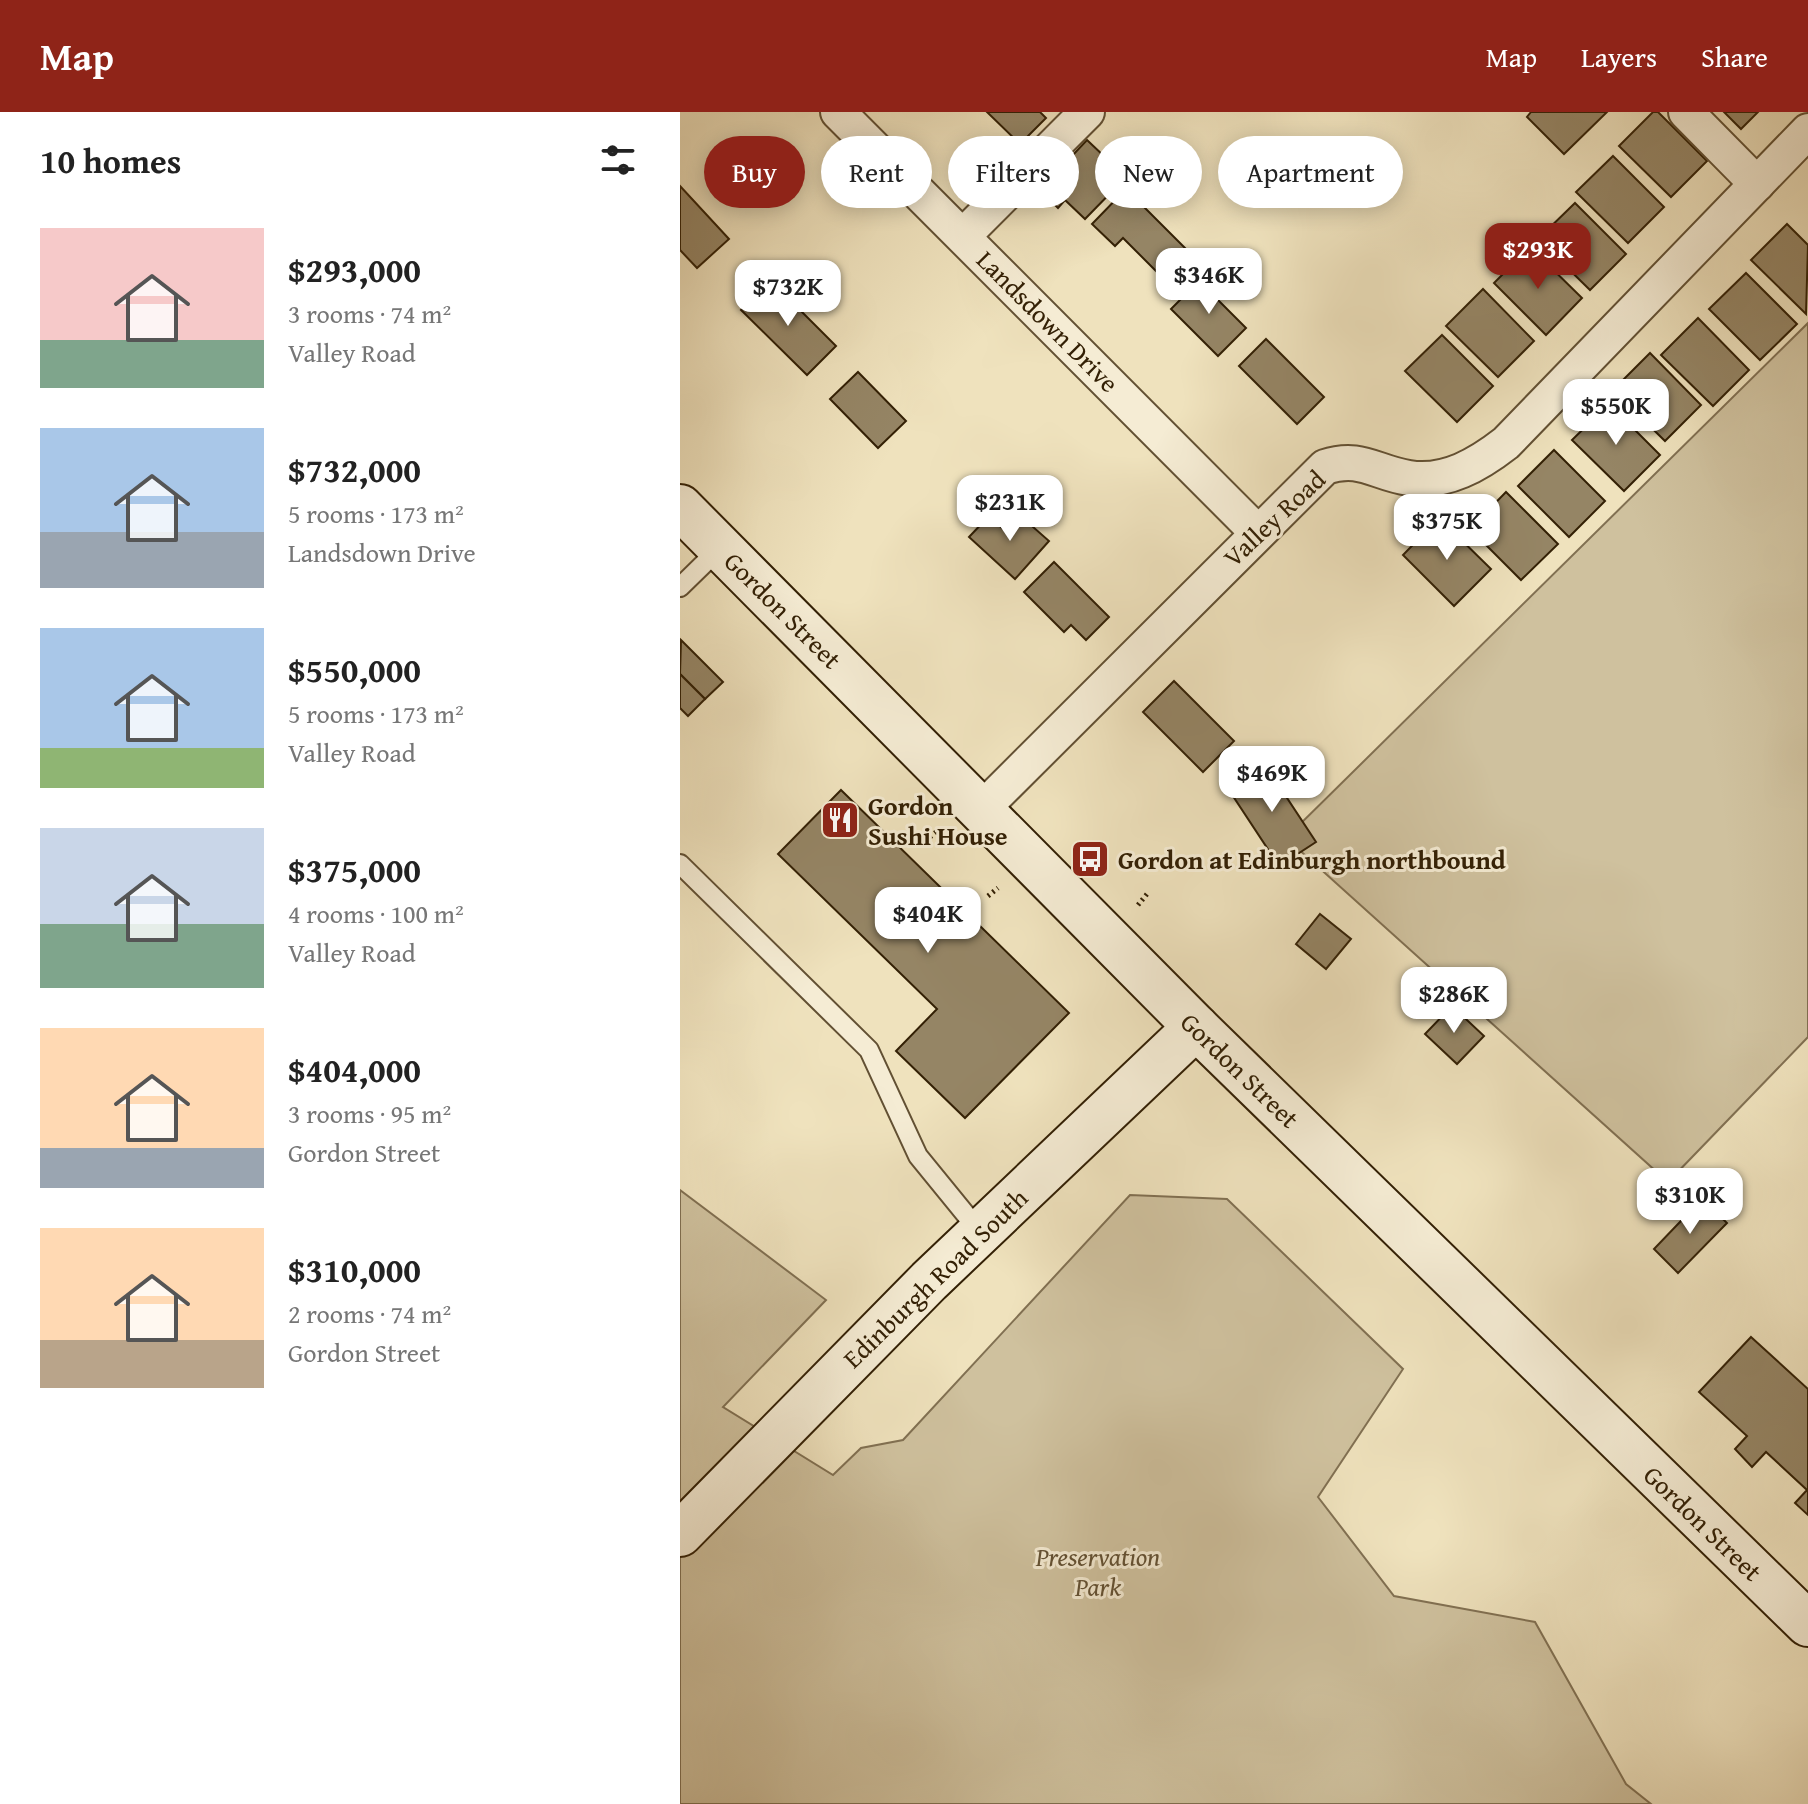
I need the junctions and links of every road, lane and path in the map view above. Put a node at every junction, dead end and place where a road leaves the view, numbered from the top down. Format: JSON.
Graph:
{"nodes":[{"id":1,"x":838,"y":112,"type":"edge"},
{"id":2,"x":1087,"y":112,"type":"edge"},
{"id":3,"x":1686,"y":112,"type":"edge"},
{"id":4,"x":1808,"y":131,"type":"edge"},
{"id":5,"x":1757,"y":184,"type":"junction"},
{"id":6,"x":963,"y":236,"type":"junction"},
{"id":7,"x":680,"y":507,"type":"edge"},
{"id":8,"x":1257,"y":532,"type":"junction"},
{"id":9,"x":720,"y":548,"type":"junction"},
{"id":10,"x":680,"y":587,"type":"edge"},
{"id":11,"x":982,"y":809,"type":"junction"},
{"id":12,"x":941,"y":828,"type":"dead end"},
{"id":13,"x":930,"y":837,"type":"dead end"},
{"id":14,"x":1103,"y":850,"type":"dead end"},
{"id":15,"x":1090,"y":859,"type":"dead end"},
{"id":16,"x":680,"y":864,"type":"edge"},
{"id":17,"x":998,"y":888,"type":"dead end"},
{"id":18,"x":1147,"y":894,"type":"dead end"},
{"id":19,"x":988,"y":896,"type":"dead end"},
{"id":20,"x":1138,"y":905,"type":"dead end"},
{"id":21,"x":1196,"y":1027,"type":"junction"},
{"id":22,"x":980,"y":1232,"type":"junction"},
{"id":23,"x":680,"y":1534,"type":"edge"},
{"id":24,"x":1808,"y":1624,"type":"edge"}],
"edges":[{"from":1,"to":6,"type":"street","name":"Landsdown Drive"},
{"from":2,"to":6,"type":"street"},
{"from":3,"to":5,"type":"street"},
{"from":4,"to":5,"type":"street","name":"Valley Road"},
{"from":5,"to":8,"type":"street","name":"Valley Road"},
{"from":6,"to":8,"type":"street","name":"Landsdown Drive"},
{"from":7,"to":9,"type":"main road","name":"Gordon Street"},
{"from":8,"to":11,"type":"street","name":"Valley Road"},
{"from":9,"to":10,"type":"lane"},
{"from":9,"to":11,"type":"main road","name":"Gordon Street"},
{"from":11,"to":21,"type":"main road","name":"Gordon Street"},
{"from":12,"to":13,"type":"path"},
{"from":14,"to":15,"type":"path"},
{"from":16,"to":22,"type":"lane"},
{"from":17,"to":19,"type":"path"},
{"from":18,"to":20,"type":"path"},
{"from":21,"to":22,"type":"main road","name":"Edinburgh Road South"},
{"from":21,"to":24,"type":"main road","name":"Gordon Street"},
{"from":22,"to":23,"type":"main road","name":"Edinburgh Road South"}]}
